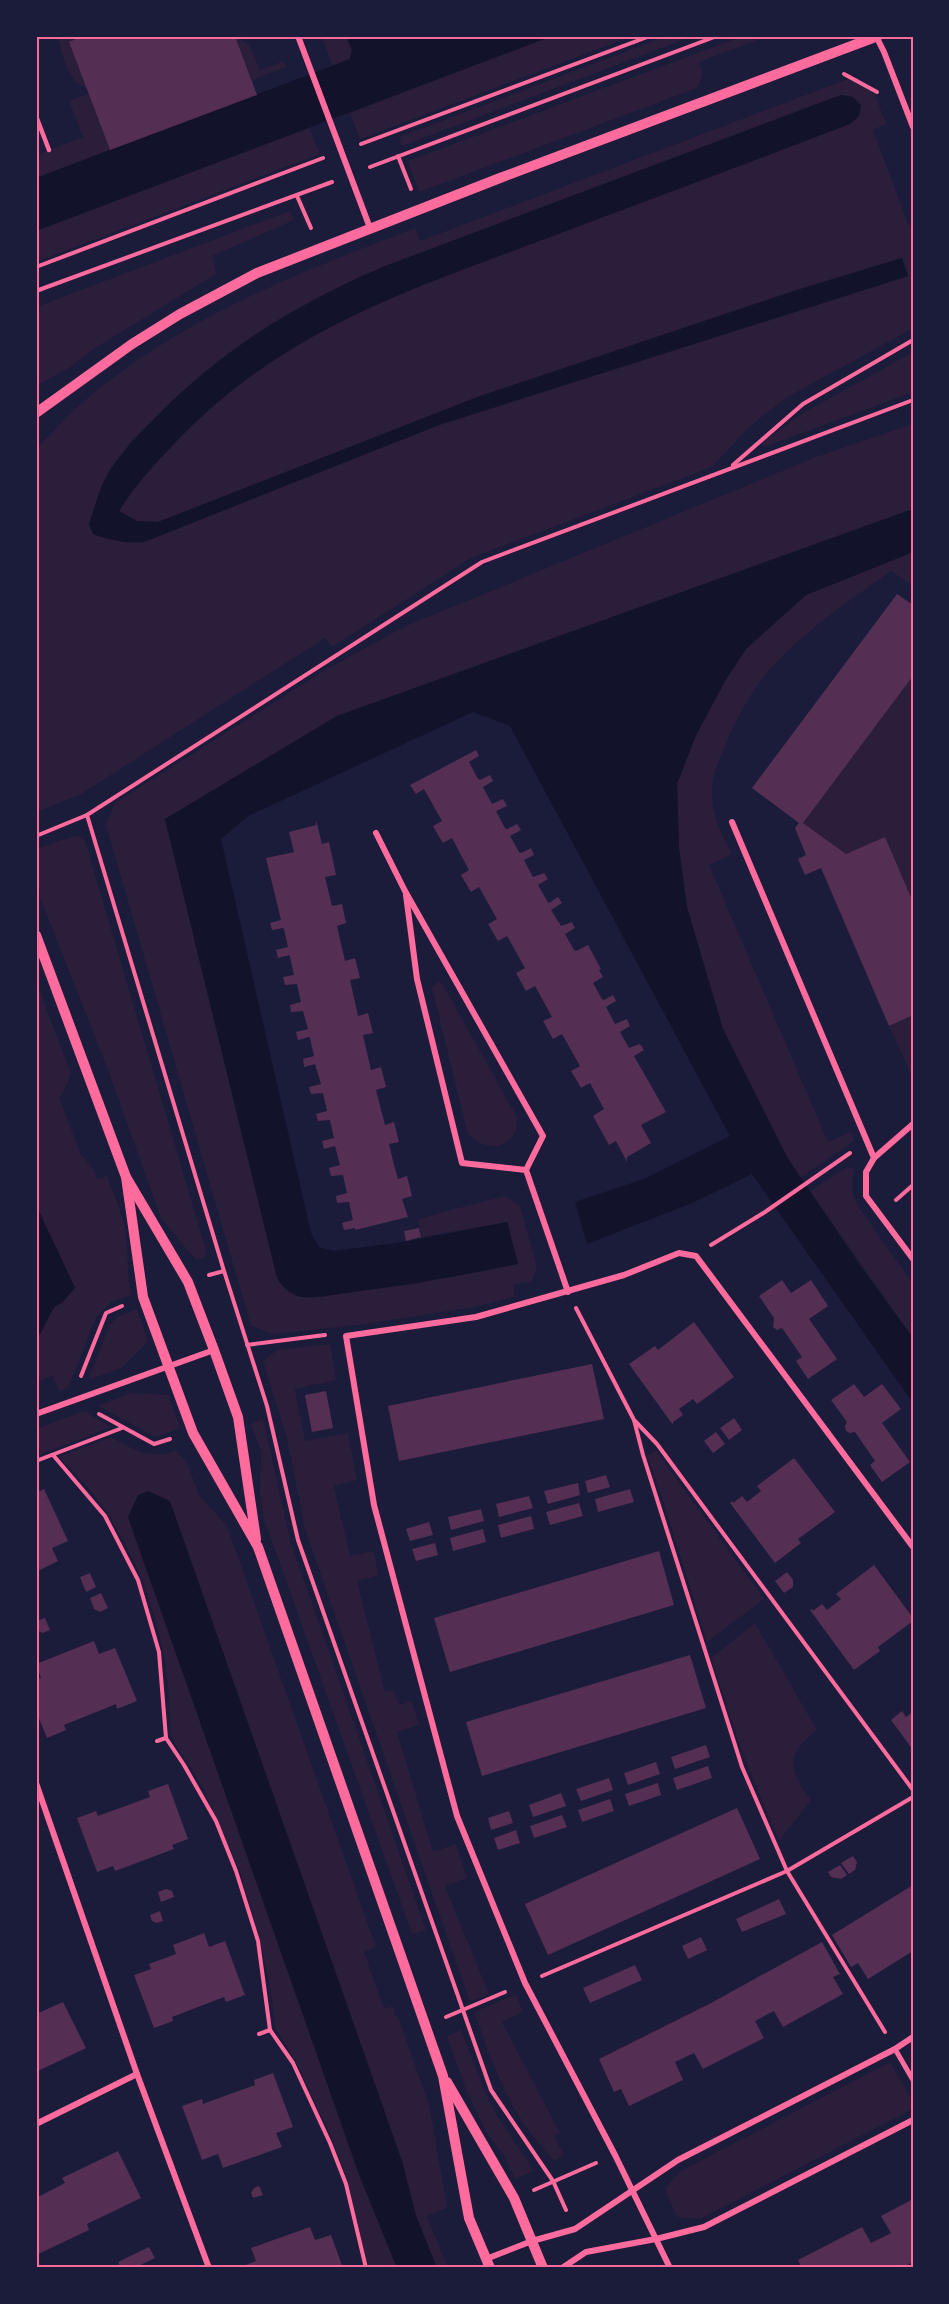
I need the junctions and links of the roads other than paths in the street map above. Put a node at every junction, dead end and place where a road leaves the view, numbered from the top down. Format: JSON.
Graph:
{"nodes":[{"id":1,"x":298,"y":36,"type":"edge"},
{"id":2,"x":876,"y":36,"type":"edge"},
{"id":3,"x":36,"y":116,"type":"edge"},
{"id":4,"x":913,"y":127,"type":"edge"},
{"id":5,"x":49,"y":150,"type":"dead end"},
{"id":6,"x":370,"y":228,"type":"junction"},
{"id":7,"x":36,"y":413,"type":"edge"},
{"id":8,"x":732,"y":822,"type":"dead end"},
{"id":9,"x":376,"y":833,"type":"dead end"},
{"id":10,"x":405,"y":891,"type":"junction"},
{"id":11,"x":36,"y":935,"type":"edge"},
{"id":12,"x":913,"y":1124,"type":"edge"},
{"id":13,"x":874,"y":1158,"type":"junction"},
{"id":14,"x":526,"y":1170,"type":"junction"},
{"id":15,"x":126,"y":1177,"type":"junction"},
{"id":16,"x":913,"y":1259,"type":"edge"},
{"id":17,"x":568,"y":1292,"type":"junction"},
{"id":18,"x":214,"y":1350,"type":"junction"},
{"id":19,"x":169,"y":1367,"type":"junction"},
{"id":20,"x":36,"y":1414,"type":"edge"},
{"id":21,"x":258,"y":1547,"type":"junction"},
{"id":22,"x":913,"y":1547,"type":"edge"},
{"id":23,"x":36,"y":1783,"type":"edge"},
{"id":24,"x":913,"y":2037,"type":"edge"},
{"id":25,"x":895,"y":2049,"type":"junction"},
{"id":26,"x":137,"y":2074,"type":"junction"},
{"id":27,"x":443,"y":2076,"type":"junction"},
{"id":28,"x":913,"y":2080,"type":"edge"},
{"id":29,"x":913,"y":2120,"type":"edge"},
{"id":30,"x":36,"y":2124,"type":"edge"},
{"id":31,"x":632,"y":2190,"type":"junction"},
{"id":32,"x":656,"y":2240,"type":"junction"},
{"id":33,"x":532,"y":2241,"type":"junction"},
{"id":34,"x":488,"y":2264,"type":"edge"},
{"id":35,"x":209,"y":2268,"type":"edge"},
{"id":36,"x":543,"y":2268,"type":"edge"},
{"id":37,"x":562,"y":2268,"type":"edge"},
{"id":38,"x":670,"y":2268,"type":"edge"}],
"edges":[{"from":1,"to":6,"type":"street"},
{"from":2,"to":4,"type":"street"},
{"from":2,"to":6,"type":"street"},
{"from":3,"to":5,"type":"lane"},
{"from":6,"to":7,"type":"street"},
{"from":8,"to":13,"type":"street"},
{"from":9,"to":10,"type":"street"},
{"from":10,"to":14,"type":"street"},
{"from":10,"to":14,"type":"street"},
{"from":11,"to":15,"type":"street"},
{"from":12,"to":13,"type":"street"},
{"from":13,"to":16,"type":"street"},
{"from":14,"to":17,"type":"street"},
{"from":15,"to":18,"type":"street"},
{"from":15,"to":19,"type":"street"},
{"from":17,"to":22,"type":"street"},
{"from":17,"to":31,"type":"street"},
{"from":18,"to":19,"type":"street"},
{"from":18,"to":21,"type":"street"},
{"from":19,"to":20,"type":"street"},
{"from":19,"to":21,"type":"street"},
{"from":21,"to":27,"type":"street"},
{"from":23,"to":26,"type":"street"},
{"from":24,"to":25,"type":"street"},
{"from":25,"to":28,"type":"street"},
{"from":25,"to":31,"type":"street"},
{"from":26,"to":30,"type":"street"},
{"from":26,"to":35,"type":"street"},
{"from":27,"to":33,"type":"street"},
{"from":27,"to":34,"type":"street"},
{"from":29,"to":32,"type":"street"},
{"from":31,"to":32,"type":"street"},
{"from":31,"to":33,"type":"street"},
{"from":32,"to":37,"type":"street"},
{"from":32,"to":38,"type":"street"},
{"from":33,"to":34,"type":"street"},
{"from":33,"to":36,"type":"street"}]}
